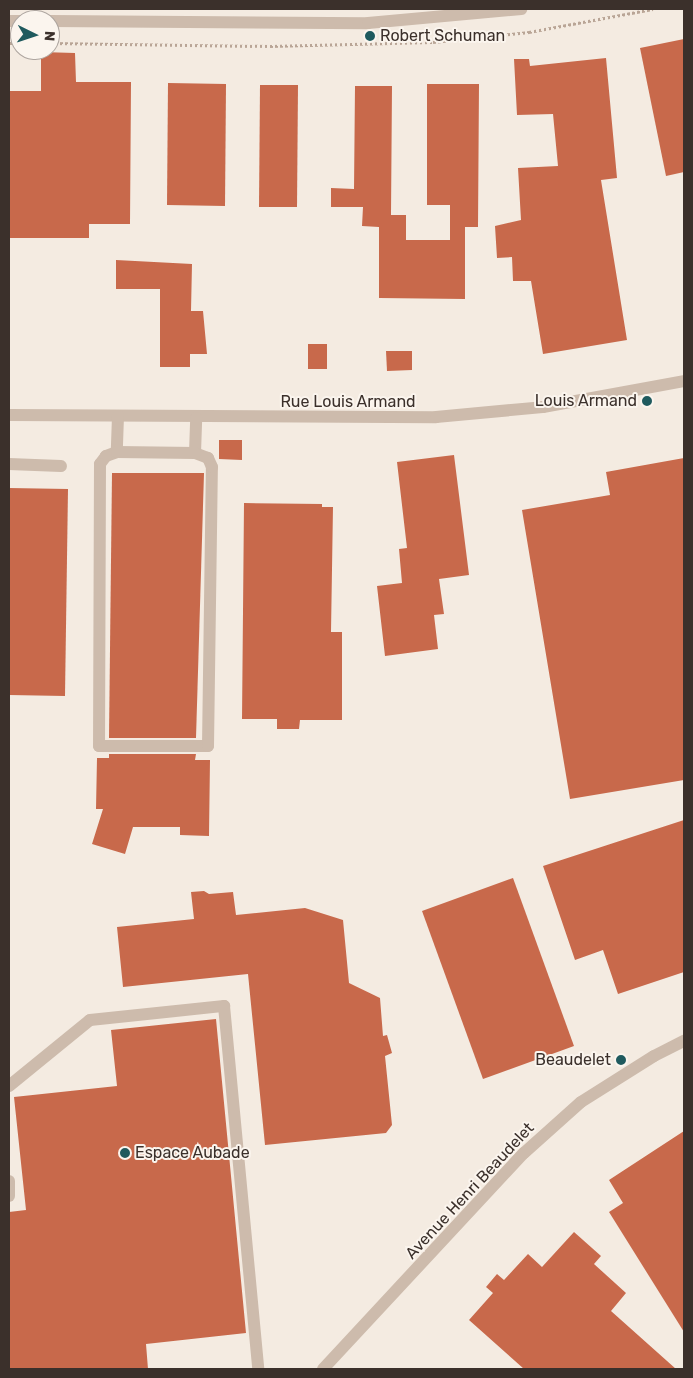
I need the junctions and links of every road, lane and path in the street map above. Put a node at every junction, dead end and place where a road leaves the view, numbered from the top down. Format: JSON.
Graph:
{"nodes":[{"id":1,"x":521,"y":9,"type":"edge"},
{"id":2,"x":60,"y":21,"type":"edge"},
{"id":3,"x":684,"y":381,"type":"edge"},
{"id":4,"x":9,"y":415,"type":"edge"},
{"id":5,"x":118,"y":416,"type":"junction"},
{"id":6,"x":196,"y":418,"type":"junction"},
{"id":7,"x":117,"y":452,"type":"junction"},
{"id":8,"x":195,"y":453,"type":"junction"},
{"id":9,"x":9,"y":464,"type":"edge"},
{"id":10,"x":61,"y":466,"type":"dead end"},
{"id":11,"x":684,"y":1041,"type":"edge"},
{"id":12,"x":9,"y":1086,"type":"edge"},
{"id":13,"x":9,"y":1181,"type":"edge"},
{"id":14,"x":9,"y":1196,"type":"edge"},
{"id":15,"x":259,"y":1369,"type":"edge"},
{"id":16,"x":323,"y":1369,"type":"edge"}],
"edges":[{"from":1,"to":2,"type":"street"},
{"from":3,"to":6,"type":"street","name":"Rue Louis Armand"},
{"from":4,"to":5,"type":"street","name":"Rue Louis Armand"},
{"from":5,"to":6,"type":"street","name":"Rue Louis Armand"},
{"from":5,"to":7,"type":"street"},
{"from":6,"to":8,"type":"street"},
{"from":7,"to":8,"type":"street"},
{"from":7,"to":8,"type":"street"},
{"from":9,"to":10,"type":"street"},
{"from":11,"to":16,"type":"street","name":"Avenue Henri Beaudelet"},
{"from":12,"to":15,"type":"street"},
{"from":13,"to":14,"type":"street"}]}
